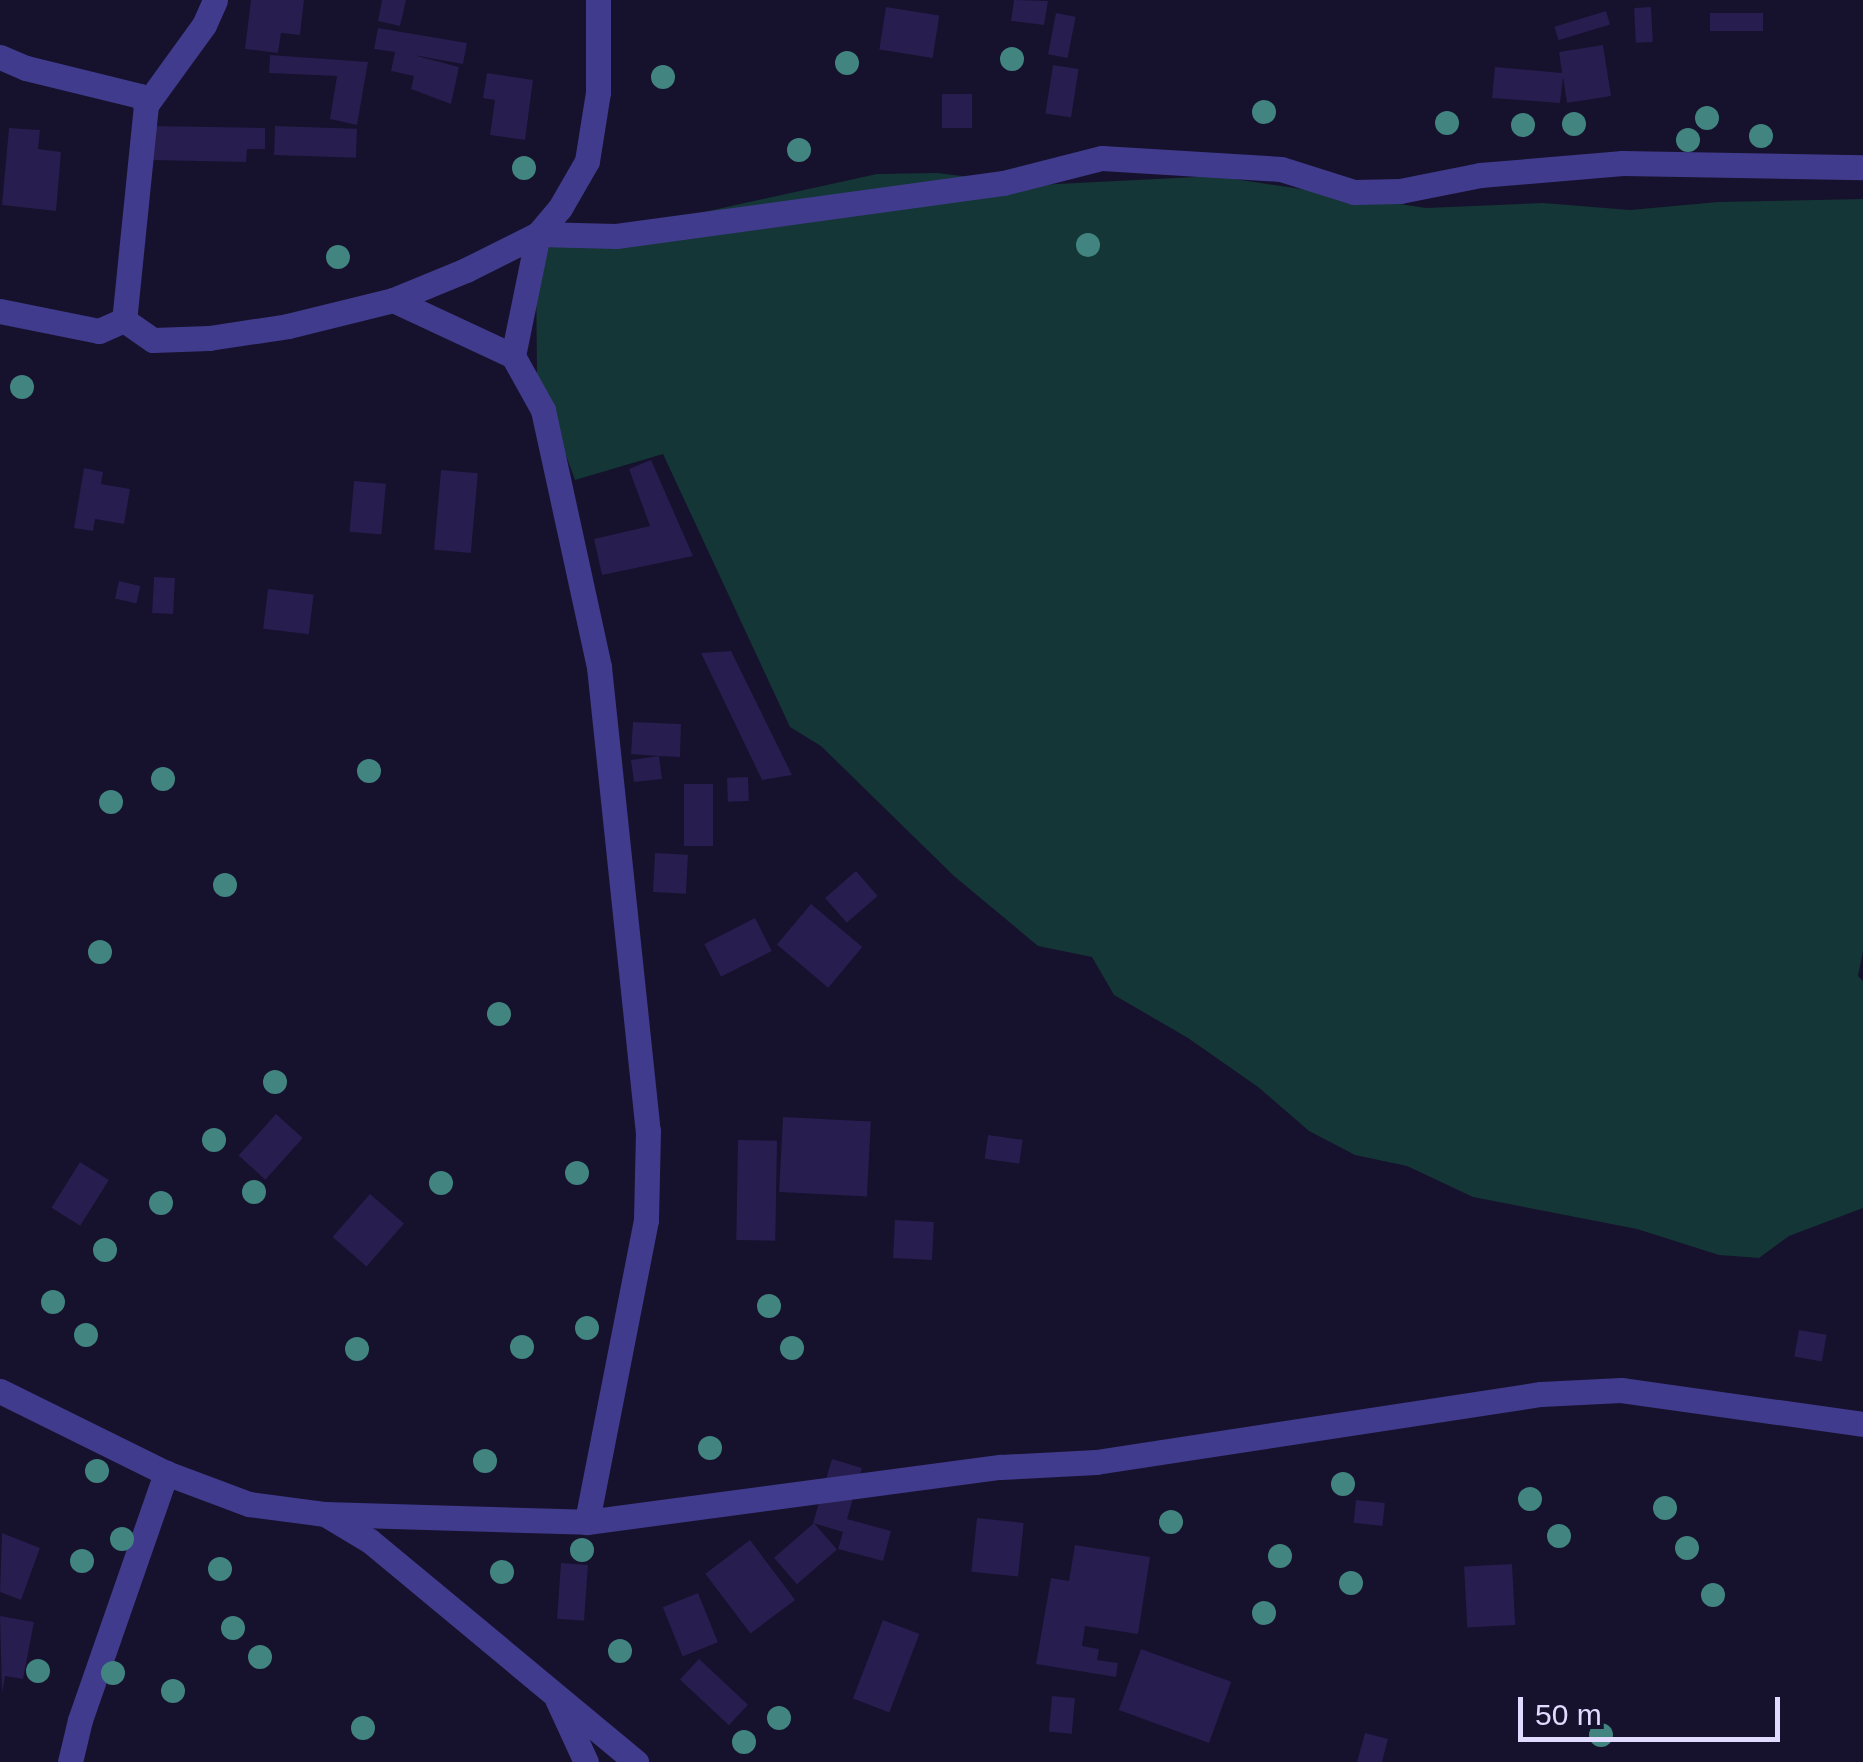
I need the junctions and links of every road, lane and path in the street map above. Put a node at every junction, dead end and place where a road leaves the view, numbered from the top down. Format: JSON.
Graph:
{"nodes":[{"id":1,"x":215,"y":0,"type":"edge"},
{"id":2,"x":598,"y":0,"type":"edge"},
{"id":3,"x":0,"y":56,"type":"edge"},
{"id":4,"x":146,"y":105,"type":"junction"},
{"id":5,"x":1863,"y":167,"type":"edge"},
{"id":6,"x":538,"y":234,"type":"junction"},
{"id":7,"x":393,"y":300,"type":"junction"},
{"id":8,"x":0,"y":312,"type":"edge"},
{"id":9,"x":124,"y":320,"type":"junction"},
{"id":10,"x":513,"y":356,"type":"junction"},
{"id":11,"x":0,"y":1391,"type":"edge"},
{"id":12,"x":1863,"y":1424,"type":"edge"},
{"id":13,"x":166,"y":1473,"type":"junction"},
{"id":14,"x":324,"y":1514,"type":"junction"},
{"id":15,"x":587,"y":1522,"type":"junction"},
{"id":16,"x":553,"y":1690,"type":"junction"},
{"id":17,"x":70,"y":1762,"type":"edge"},
{"id":18,"x":586,"y":1762,"type":"edge"},
{"id":19,"x":636,"y":1762,"type":"edge"}],
"edges":[{"from":1,"to":4,"type":"street"},
{"from":2,"to":6,"type":"street"},
{"from":3,"to":4,"type":"street"},
{"from":4,"to":9,"type":"street"},
{"from":5,"to":6,"type":"street"},
{"from":6,"to":7,"type":"street"},
{"from":6,"to":10,"type":"street"},
{"from":7,"to":9,"type":"street"},
{"from":7,"to":10,"type":"street"},
{"from":8,"to":9,"type":"street"},
{"from":10,"to":15,"type":"street"},
{"from":11,"to":13,"type":"street"},
{"from":12,"to":15,"type":"street"},
{"from":13,"to":14,"type":"street"},
{"from":13,"to":17,"type":"street"},
{"from":14,"to":15,"type":"street"},
{"from":14,"to":16,"type":"street"},
{"from":16,"to":18,"type":"street"},
{"from":16,"to":19,"type":"street"}]}
